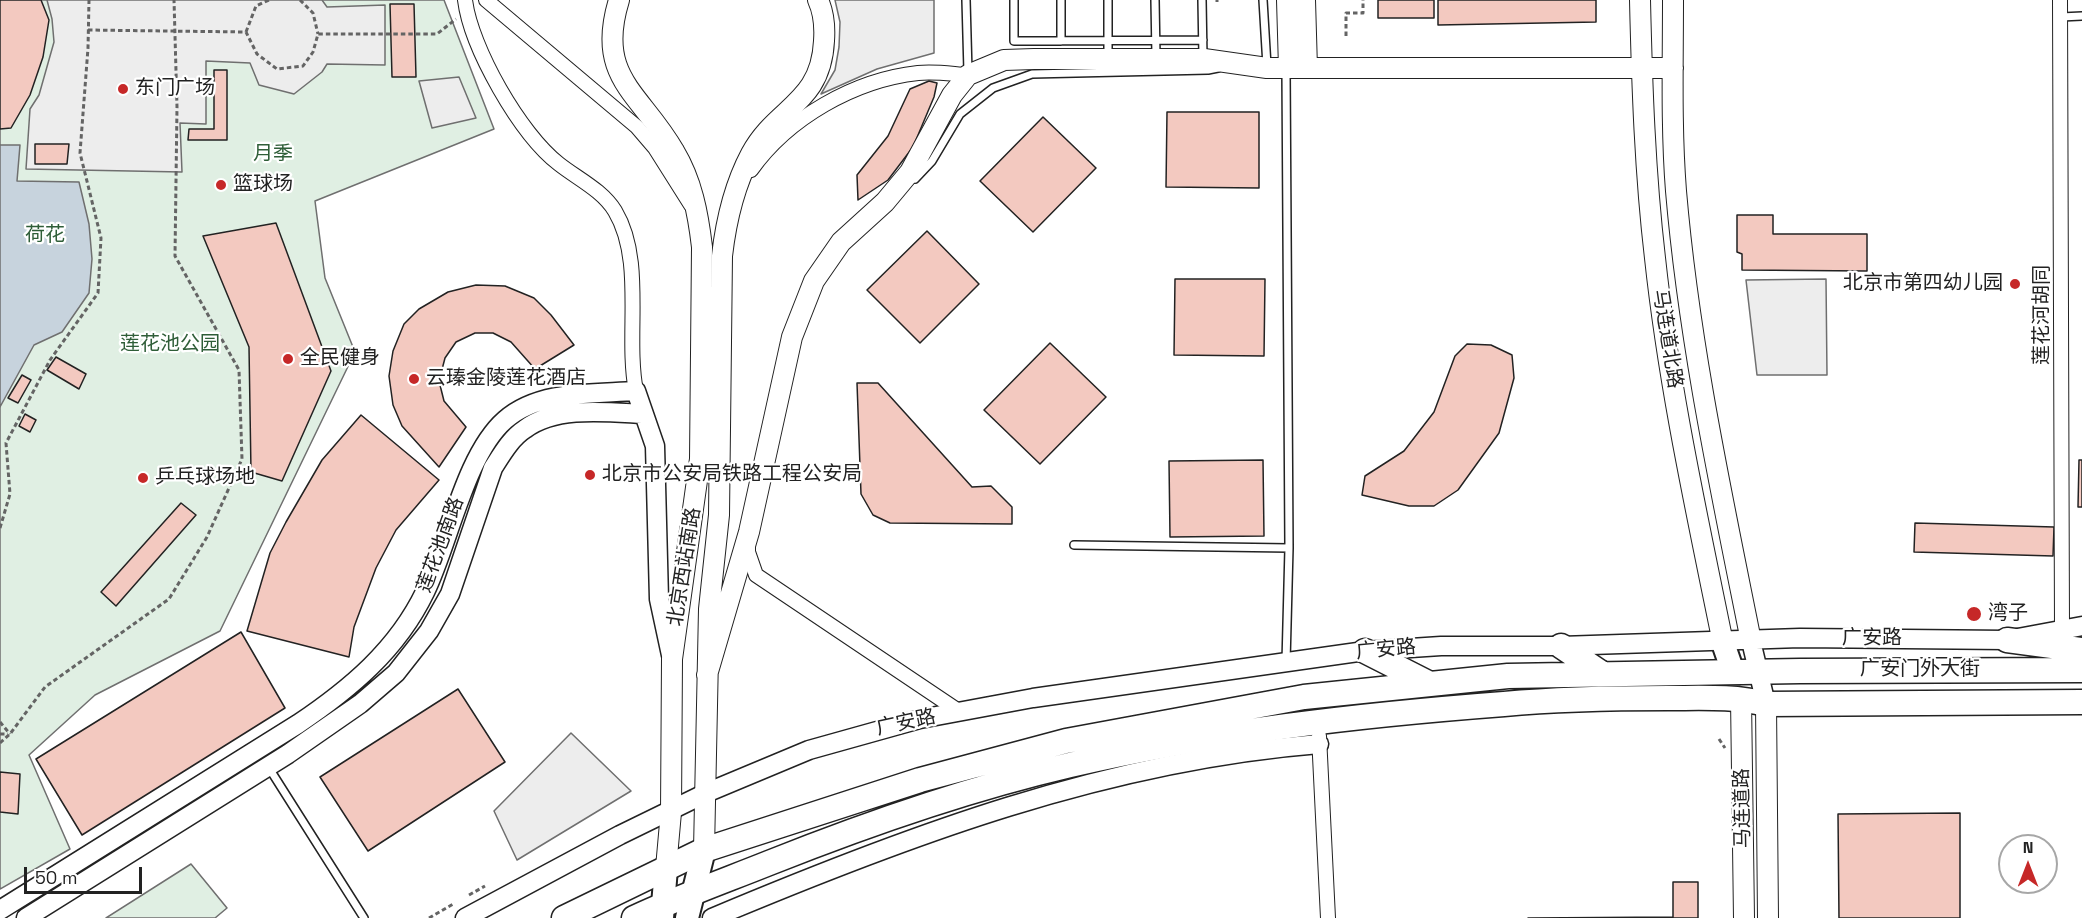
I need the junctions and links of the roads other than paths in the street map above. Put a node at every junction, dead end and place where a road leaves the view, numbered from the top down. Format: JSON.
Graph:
{"nodes":[{"id":1,"x":486,"y":0,"type":"edge"},
{"id":2,"x":619,"y":0,"type":"edge"},
{"id":3,"x":818,"y":0,"type":"edge"},
{"id":4,"x":966,"y":0,"type":"edge"},
{"id":5,"x":1014,"y":0,"type":"edge"},
{"id":6,"x":1061,"y":0,"type":"edge"},
{"id":7,"x":1108,"y":0,"type":"edge"},
{"id":8,"x":1155,"y":0,"type":"edge"},
{"id":9,"x":1202,"y":0,"type":"edge"},
{"id":10,"x":1263,"y":0,"type":"edge"},
{"id":11,"x":1284,"y":0,"type":"edge"},
{"id":12,"x":1298,"y":0,"type":"edge"},
{"id":13,"x":1308,"y":0,"type":"edge"},
{"id":14,"x":1640,"y":0,"type":"edge"},
{"id":15,"x":1673,"y":0,"type":"edge"},
{"id":16,"x":2060,"y":0,"type":"edge"},
{"id":17,"x":465,"y":5,"type":"edge"},
{"id":18,"x":2061,"y":16,"type":"junction"},
{"id":19,"x":2082,"y":16,"type":"edge"},
{"id":20,"x":1061,"y":41,"type":"junction"},
{"id":21,"x":1108,"y":50,"type":"junction"},
{"id":22,"x":1156,"y":50,"type":"junction"},
{"id":23,"x":1203,"y":50,"type":"junction"},
{"id":24,"x":1232,"y":64,"type":"junction"},
{"id":25,"x":1291,"y":68,"type":"junction"},
{"id":26,"x":1673,"y":68,"type":"junction"},
{"id":27,"x":1641,"y":69,"type":"junction"},
{"id":28,"x":968,"y":75,"type":"junction"},
{"id":29,"x":736,"y":191,"type":"junction"},
{"id":30,"x":885,"y":202,"type":"junction"},
{"id":31,"x":698,"y":215,"type":"junction"},
{"id":32,"x":636,"y":391,"type":"junction"},
{"id":33,"x":642,"y":414,"type":"junction"},
{"id":34,"x":749,"y":532,"type":"junction"},
{"id":35,"x":1074,"y":545,"type":"dead end"},
{"id":36,"x":1289,"y":548,"type":"junction"},
{"id":37,"x":2082,"y":626,"type":"edge"},
{"id":38,"x":2062,"y":629,"type":"junction"},
{"id":39,"x":2007,"y":640,"type":"junction"},
{"id":40,"x":1751,"y":641,"type":"junction"},
{"id":41,"x":1723,"y":643,"type":"junction"},
{"id":42,"x":1561,"y":646,"type":"junction"},
{"id":43,"x":2082,"y":650,"type":"edge"},
{"id":44,"x":1365,"y":651,"type":"junction"},
{"id":45,"x":672,"y":659,"type":"junction"},
{"id":46,"x":1286,"y":662,"type":"junction"},
{"id":47,"x":2082,"y":670,"type":"edge"},
{"id":48,"x":1733,"y":672,"type":"junction"},
{"id":49,"x":1757,"y":673,"type":"junction"},
{"id":50,"x":1601,"y":674,"type":"junction"},
{"id":51,"x":707,"y":675,"type":"junction"},
{"id":52,"x":1428,"y":683,"type":"junction"},
{"id":53,"x":1741,"y":698,"type":"junction"},
{"id":54,"x":2082,"y":702,"type":"edge"},
{"id":55,"x":1766,"y":704,"type":"junction"},
{"id":56,"x":960,"y":712,"type":"junction"},
{"id":57,"x":1319,"y":733,"type":"junction"},
{"id":58,"x":268,"y":767,"type":"junction"},
{"id":59,"x":706,"y":793,"type":"junction"},
{"id":60,"x":671,"y":812,"type":"junction"},
{"id":61,"x":704,"y":850,"type":"junction"},
{"id":62,"x":666,"y":868,"type":"junction"},
{"id":63,"x":700,"y":889,"type":"junction"},
{"id":64,"x":0,"y":910,"type":"edge"},
{"id":65,"x":662,"y":911,"type":"edge"},
{"id":66,"x":26,"y":918,"type":"edge"},
{"id":67,"x":364,"y":918,"type":"edge"},
{"id":68,"x":465,"y":918,"type":"edge"},
{"id":69,"x":564,"y":918,"type":"edge"},
{"id":70,"x":634,"y":918,"type":"edge"},
{"id":71,"x":687,"y":918,"type":"edge"},
{"id":72,"x":705,"y":918,"type":"edge"},
{"id":73,"x":712,"y":918,"type":"edge"},
{"id":74,"x":1328,"y":918,"type":"edge"},
{"id":75,"x":1744,"y":918,"type":"edge"},
{"id":76,"x":1768,"y":918,"type":"edge"}],
"edges":[{"from":1,"to":31,"type":"street"},
{"from":2,"to":31,"type":"main road","name":"北京西站南路"},
{"from":3,"to":29,"type":"main road","name":"北京西站南路"},
{"from":4,"to":28,"type":"lane"},
{"from":5,"to":20,"type":"lane"},
{"from":6,"to":20,"type":"lane"},
{"from":7,"to":21,"type":"lane"},
{"from":8,"to":22,"type":"lane"},
{"from":9,"to":23,"type":"lane"},
{"from":10,"to":25,"type":"lane"},
{"from":11,"to":25,"type":"street"},
{"from":12,"to":25,"type":"street"},
{"from":13,"to":25,"type":"street"},
{"from":14,"to":27,"type":"main road","name":"马连道北路"},
{"from":15,"to":26,"type":"main road","name":"马连道北路"},
{"from":16,"to":18,"type":"street","name":"莲花河胡同"},
{"from":17,"to":32,"type":"street"},
{"from":18,"to":19,"type":"lane"},
{"from":18,"to":38,"type":"street","name":"莲花河胡同"},
{"from":20,"to":21,"type":"lane"},
{"from":21,"to":22,"type":"main road"},
{"from":21,"to":28,"type":"main road"},
{"from":22,"to":23,"type":"main road"},
{"from":23,"to":24,"type":"main road"},
{"from":24,"to":25,"type":"main road"},
{"from":24,"to":30,"type":"lane"},
{"from":25,"to":27,"type":"main road"},
{"from":25,"to":36,"type":"lane"},
{"from":26,"to":27,"type":"main road"},
{"from":26,"to":40,"type":"main road","name":"马连道北路"},
{"from":27,"to":41,"type":"main road","name":"马连道北路"},
{"from":28,"to":29,"type":"street"},
{"from":28,"to":30,"type":"main road"},
{"from":29,"to":51,"type":"main road","name":"北京西站南路"},
{"from":30,"to":34,"type":"main road"},
{"from":31,"to":45,"type":"main road","name":"北京西站南路"},
{"from":32,"to":33,"type":"street"},
{"from":32,"to":64,"type":"street","name":"莲花池南路"},
{"from":33,"to":45,"type":"street"},
{"from":33,"to":58,"type":"street","name":"莲花池南路"},
{"from":34,"to":51,"type":"main road"},
{"from":34,"to":56,"type":"street"},
{"from":35,"to":36,"type":"lane"},
{"from":36,"to":46,"type":"lane"},
{"from":37,"to":38,"type":"street","name":"广安路"},
{"from":38,"to":39,"type":"street","name":"广安路"},
{"from":39,"to":40,"type":"street","name":"广安路"},
{"from":39,"to":43,"type":"highway"},
{"from":40,"to":41,"type":"street","name":"广安路"},
{"from":40,"to":49,"type":"street","name":"马连道北路"},
{"from":41,"to":42,"type":"street","name":"广安路"},
{"from":41,"to":48,"type":"main road","name":"马连道北路"},
{"from":42,"to":44,"type":"street","name":"广安路"},
{"from":42,"to":50,"type":"highway"},
{"from":44,"to":46,"type":"street","name":"广安路"},
{"from":44,"to":52,"type":"highway"},
{"from":45,"to":60,"type":"main road","name":"北京西站南路"},
{"from":46,"to":56,"type":"street","name":"广安路"},
{"from":47,"to":49,"type":"highway","name":"广安门外大街"},
{"from":48,"to":49,"type":"highway","name":"广安路"},
{"from":48,"to":50,"type":"highway","name":"广安路"},
{"from":48,"to":53,"type":"street"},
{"from":49,"to":55,"type":"street","name":"马连道北路"},
{"from":50,"to":52,"type":"highway","name":"广安路"},
{"from":51,"to":59,"type":"main road","name":"北京西站南路"},
{"from":52,"to":61,"type":"highway","name":"广安路"},
{"from":53,"to":55,"type":"highway"},
{"from":53,"to":57,"type":"highway"},
{"from":53,"to":75,"type":"main road","name":"马连道路"},
{"from":54,"to":55,"type":"highway","name":"广安门外大街"},
{"from":55,"to":76,"type":"main road","name":"马连道路"},
{"from":56,"to":59,"type":"street","name":"广安路"},
{"from":57,"to":63,"type":"highway"},
{"from":57,"to":73,"type":"street"},
{"from":57,"to":74,"type":"street"},
{"from":58,"to":66,"type":"street","name":"莲花池南路"},
{"from":58,"to":67,"type":"lane"},
{"from":59,"to":60,"type":"street","name":"广安路"},
{"from":59,"to":61,"type":"main road","name":"北京西站南路"},
{"from":60,"to":62,"type":"main road","name":"北京西站南路"},
{"from":60,"to":68,"type":"street"},
{"from":61,"to":62,"type":"highway","name":"广安路"},
{"from":61,"to":63,"type":"main road","name":"北京西站南路"},
{"from":62,"to":65,"type":"main road","name":"北京西站南路"},
{"from":62,"to":69,"type":"highway","name":"广安路"},
{"from":63,"to":65,"type":"highway"},
{"from":63,"to":71,"type":"main road","name":"北京西站南路"},
{"from":63,"to":72,"type":"street","name":"北京西站南路"},
{"from":65,"to":70,"type":"highway"}]}
